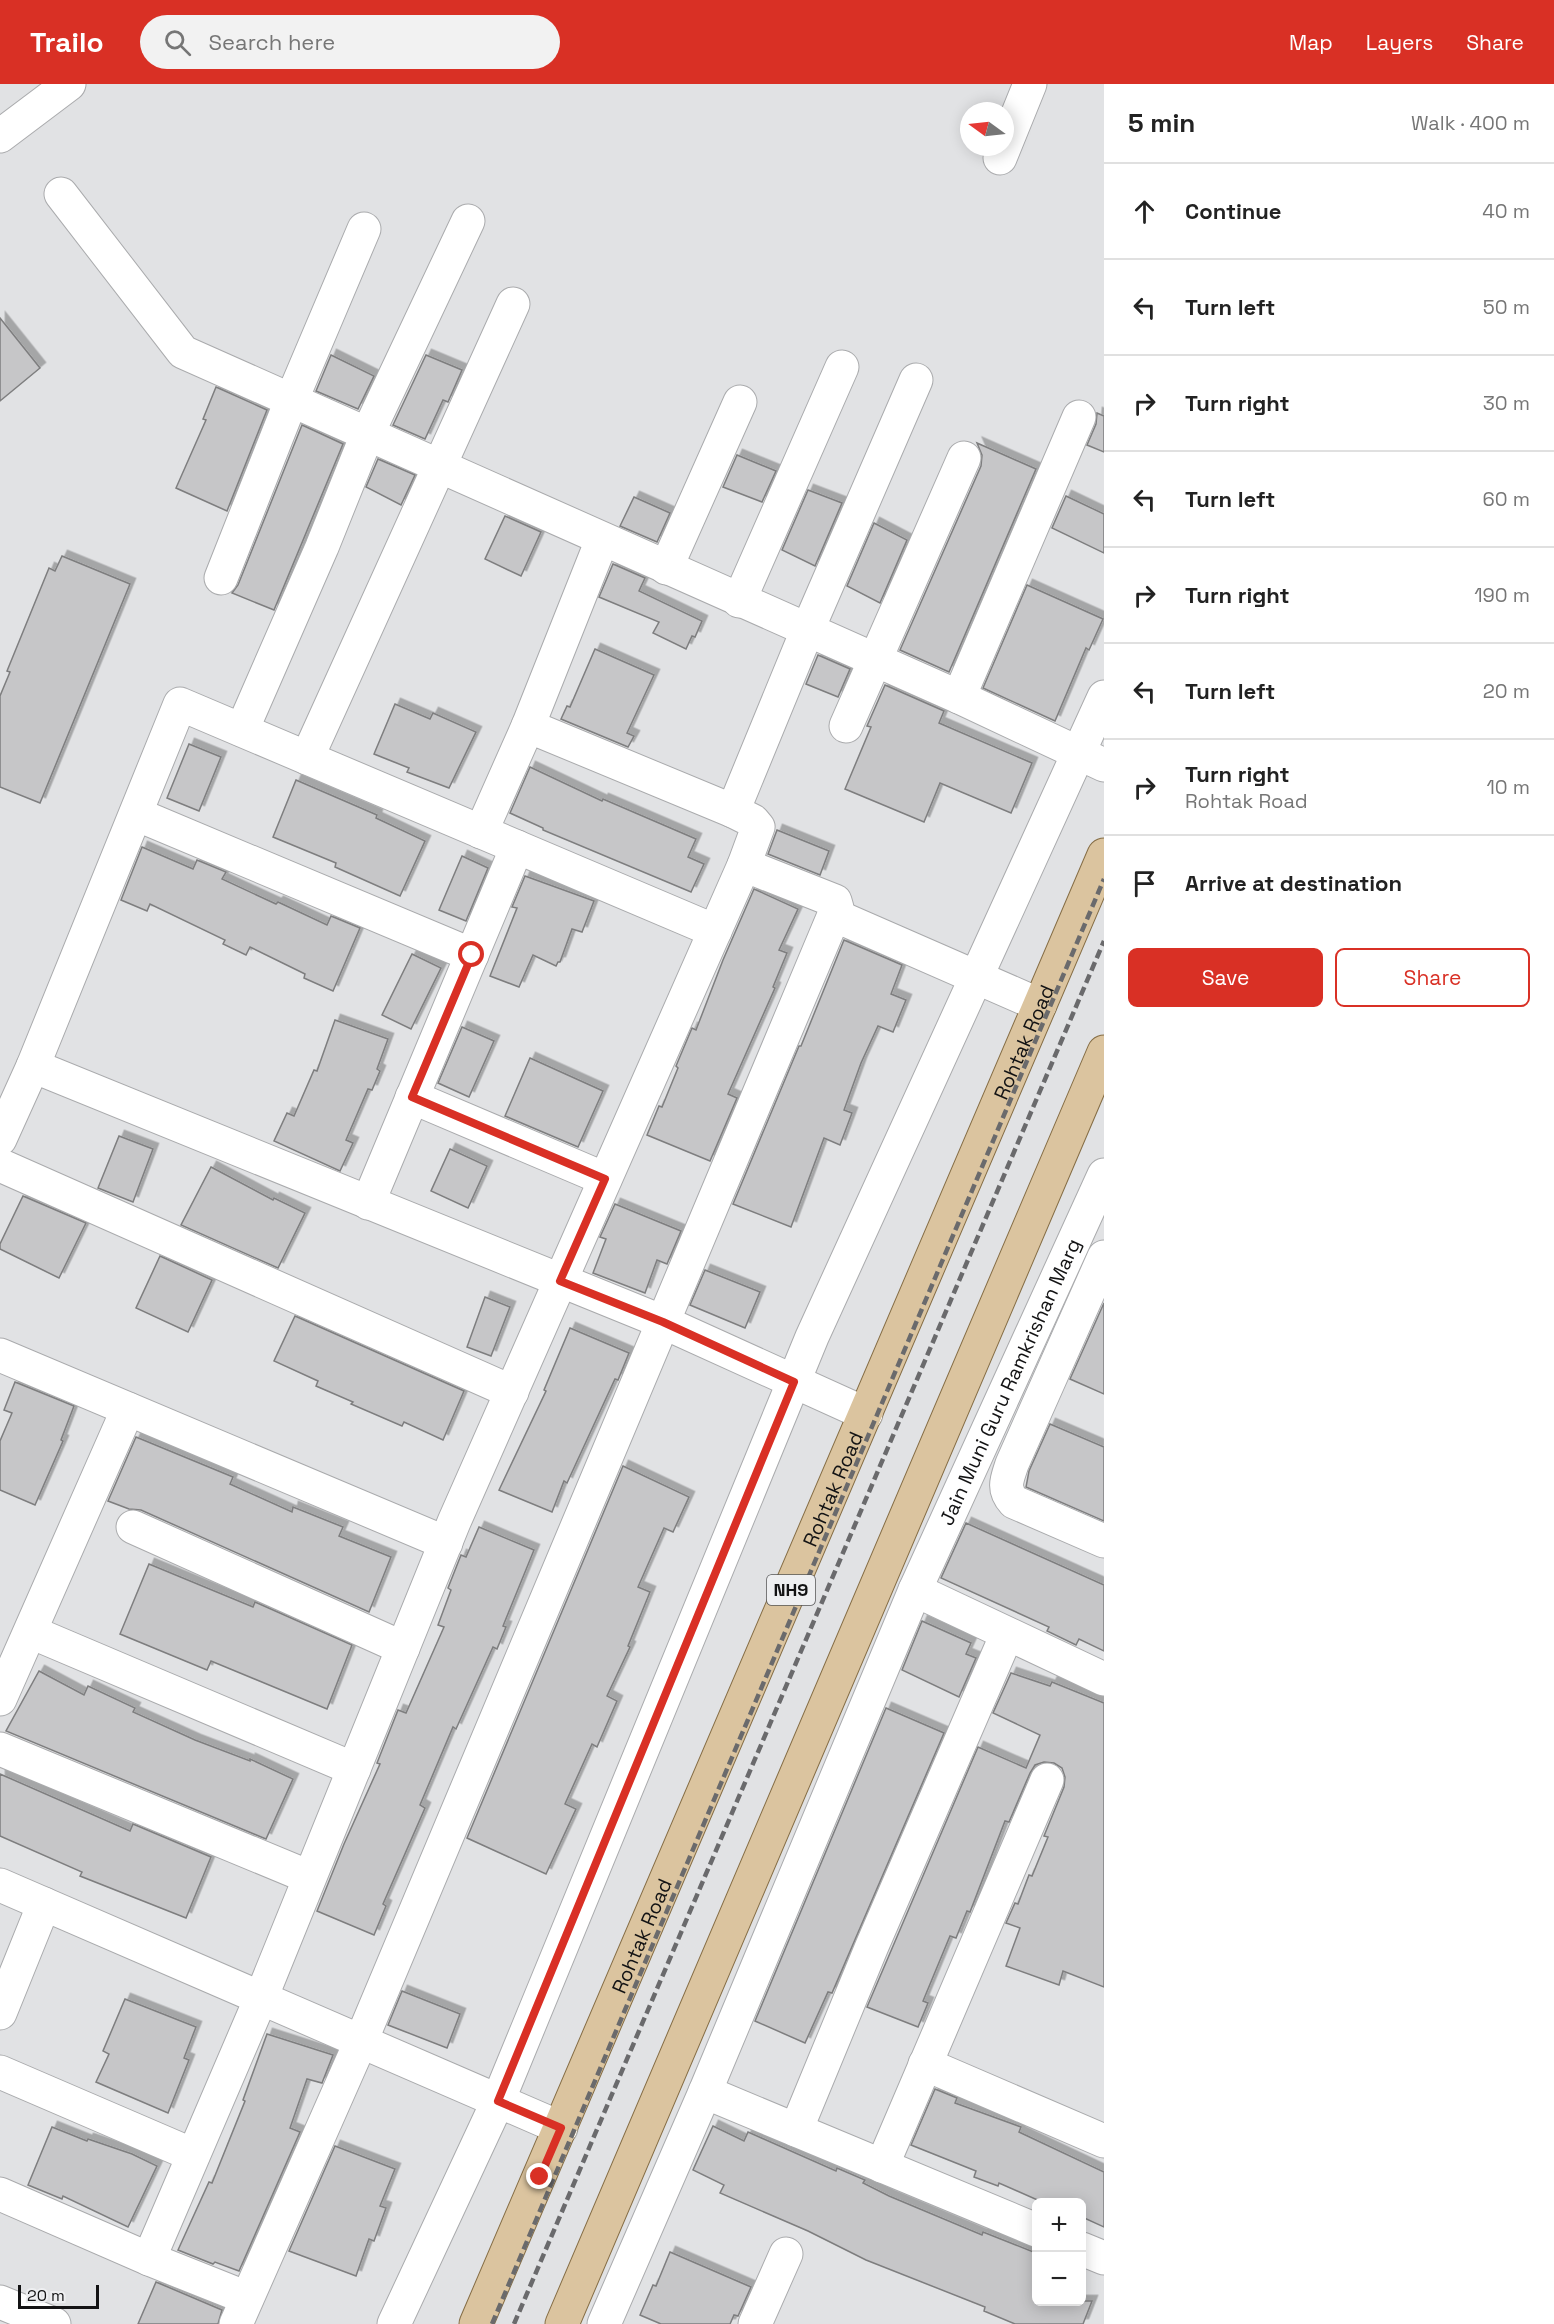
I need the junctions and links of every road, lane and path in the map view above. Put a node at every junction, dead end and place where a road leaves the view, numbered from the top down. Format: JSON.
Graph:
{"nodes":[{"id":1,"x":69,"y":84,"type":"edge"},
{"id":2,"x":1030,"y":84,"type":"edge"},
{"id":3,"x":0,"y":136,"type":"edge"},
{"id":4,"x":1000,"y":159,"type":"dead end"},
{"id":5,"x":61,"y":194,"type":"dead end"},
{"id":6,"x":468,"y":221,"type":"dead end"},
{"id":7,"x":364,"y":229,"type":"dead end"},
{"id":8,"x":513,"y":304,"type":"dead end"},
{"id":9,"x":842,"y":367,"type":"dead end"},
{"id":10,"x":916,"y":380,"type":"dead end"},
{"id":11,"x":291,"y":400,"type":"junction"},
{"id":12,"x":740,"y":402,"type":"dead end"},
{"id":13,"x":1078,"y":417,"type":"dead end"},
{"id":14,"x":367,"y":435,"type":"junction"},
{"id":15,"x":964,"y":458,"type":"dead end"},
{"id":16,"x":440,"y":467,"type":"junction"},
{"id":17,"x":602,"y":540,"type":"junction"},
{"id":18,"x":666,"y":568,"type":"junction"},
{"id":19,"x":221,"y":578,"type":"dead end"},
{"id":20,"x":739,"y":601,"type":"junction"},
{"id":21,"x":807,"y":631,"type":"junction"},
{"id":22,"x":874,"y":661,"type":"junction"},
{"id":23,"x":958,"y":697,"type":"junction"},
{"id":24,"x":1104,"y":697,"type":"edge"},
{"id":25,"x":528,"y":726,"type":"junction"},
{"id":26,"x":846,"y":726,"type":"dead end"},
{"id":27,"x":242,"y":730,"type":"junction"},
{"id":28,"x":307,"y":758,"type":"junction"},
{"id":29,"x":1092,"y":759,"type":"edge"},
{"id":30,"x":733,"y":811,"type":"junction"},
{"id":31,"x":136,"y":814,"type":"junction"},
{"id":32,"x":481,"y":832,"type":"junction"},
{"id":33,"x":518,"y":847,"type":"junction"},
{"id":34,"x":1104,"y":855,"type":"edge"},
{"id":35,"x":744,"y":866,"type":"junction"},
{"id":36,"x":834,"y":915,"type":"junction"},
{"id":37,"x":715,"y":931,"type":"junction"},
{"id":38,"x":472,"y":955,"type":"junction"},
{"id":39,"x":977,"y":977,"type":"junction"},
{"id":40,"x":1040,"y":1005,"type":"junction"},
{"id":41,"x":1104,"y":1052,"type":"edge"},
{"id":42,"x":33,"y":1066,"type":"junction"},
{"id":43,"x":412,"y":1097,"type":"junction"},
{"id":44,"x":1095,"y":1099,"type":"edge"},
{"id":45,"x":0,"y":1139,"type":"edge"},
{"id":46,"x":0,"y":1165,"type":"edge"},
{"id":47,"x":1104,"y":1174,"type":"edge"},
{"id":48,"x":605,"y":1179,"type":"junction"},
{"id":49,"x":368,"y":1203,"type":"junction"},
{"id":50,"x":1104,"y":1257,"type":"edge"},
{"id":51,"x":560,"y":1281,"type":"junction"},
{"id":52,"x":663,"y":1322,"type":"junction"},
{"id":53,"x":0,"y":1355,"type":"edge"},
{"id":54,"x":794,"y":1382,"type":"junction"},
{"id":55,"x":512,"y":1392,"type":"junction"},
{"id":56,"x":128,"y":1409,"type":"junction"},
{"id":57,"x":866,"y":1414,"type":"junction"},
{"id":58,"x":966,"y":1477,"type":"junction"},
{"id":59,"x":1014,"y":1502,"type":"junction"},
{"id":60,"x":133,"y":1527,"type":"dead end"},
{"id":61,"x":1104,"y":1541,"type":"edge"},
{"id":62,"x":446,"y":1543,"type":"junction"},
{"id":63,"x":915,"y":1590,"type":"junction"},
{"id":64,"x":32,"y":1632,"type":"junction"},
{"id":65,"x":1008,"y":1634,"type":"junction"},
{"id":66,"x":403,"y":1647,"type":"junction"},
{"id":67,"x":1104,"y":1679,"type":"edge"},
{"id":68,"x":0,"y":1699,"type":"edge"},
{"id":69,"x":0,"y":1749,"type":"edge"},
{"id":70,"x":354,"y":1769,"type":"junction"},
{"id":71,"x":1047,"y":1780,"type":"dead end"},
{"id":72,"x":309,"y":1877,"type":"junction"},
{"id":73,"x":0,"y":1885,"type":"edge"},
{"id":74,"x":44,"y":1904,"type":"junction"},
{"id":75,"x":261,"y":1998,"type":"junction"},
{"id":76,"x":0,"y":2013,"type":"edge"},
{"id":77,"x":361,"y":2041,"type":"junction"},
{"id":78,"x":926,"y":2064,"type":"junction"},
{"id":79,"x":0,"y":2072,"type":"edge"},
{"id":80,"x":705,"y":2092,"type":"junction"},
{"id":81,"x":498,"y":2101,"type":"junction"},
{"id":82,"x":561,"y":2128,"type":"junction"},
{"id":83,"x":796,"y":2130,"type":"junction"},
{"id":84,"x":1104,"y":2141,"type":"edge"},
{"id":85,"x":193,"y":2156,"type":"junction"},
{"id":86,"x":882,"y":2166,"type":"junction"},
{"id":87,"x":0,"y":2194,"type":"edge"},
{"id":88,"x":1032,"y":2228,"type":"edge"},
{"id":89,"x":1086,"y":2251,"type":"edge"},
{"id":90,"x":786,"y":2254,"type":"dead end"},
{"id":91,"x":149,"y":2259,"type":"junction"},
{"id":92,"x":1104,"y":2259,"type":"edge"},
{"id":93,"x":0,"y":2302,"type":"edge"},
{"id":94,"x":242,"y":2311,"type":"edge"},
{"id":95,"x":758,"y":2323,"type":"edge"},
{"id":96,"x":54,"y":2324,"type":"edge"},
{"id":97,"x":394,"y":2324,"type":"edge"},
{"id":98,"x":476,"y":2324,"type":"edge"},
{"id":99,"x":562,"y":2324,"type":"edge"},
{"id":100,"x":604,"y":2324,"type":"edge"}],
"edges":[{"from":1,"to":3,"type":"street"},
{"from":2,"to":4,"type":"street"},
{"from":5,"to":11,"type":"street"},
{"from":6,"to":14,"type":"street"},
{"from":7,"to":11,"type":"street"},
{"from":8,"to":16,"type":"street"},
{"from":9,"to":20,"type":"street"},
{"from":10,"to":21,"type":"street"},
{"from":11,"to":14,"type":"street"},
{"from":11,"to":19,"type":"street"},
{"from":12,"to":18,"type":"street"},
{"from":13,"to":23,"type":"street"},
{"from":14,"to":16,"type":"street"},
{"from":14,"to":27,"type":"street"},
{"from":15,"to":22,"type":"street"},
{"from":16,"to":17,"type":"street"},
{"from":16,"to":28,"type":"street"},
{"from":17,"to":18,"type":"street"},
{"from":17,"to":25,"type":"street"},
{"from":18,"to":20,"type":"street"},
{"from":20,"to":21,"type":"street"},
{"from":21,"to":22,"type":"street"},
{"from":21,"to":30,"type":"street"},
{"from":22,"to":23,"type":"street"},
{"from":22,"to":26,"type":"street"},
{"from":23,"to":29,"type":"street"},
{"from":24,"to":29,"type":"street"},
{"from":25,"to":30,"type":"street"},
{"from":25,"to":32,"type":"street"},
{"from":27,"to":28,"type":"street"},
{"from":27,"to":31,"type":"street"},
{"from":28,"to":32,"type":"street"},
{"from":29,"to":39,"type":"street"},
{"from":30,"to":35,"type":"street"},
{"from":31,"to":38,"type":"street"},
{"from":31,"to":42,"type":"street"},
{"from":32,"to":33,"type":"street"},
{"from":33,"to":37,"type":"street"},
{"from":33,"to":38,"type":"street"},
{"from":34,"to":40,"type":"main road","name":"Rohtak Road","number":"NH9"},
{"from":35,"to":36,"type":"street"},
{"from":35,"to":37,"type":"street"},
{"from":36,"to":39,"type":"street"},
{"from":36,"to":52,"type":"street"},
{"from":37,"to":48,"type":"street"},
{"from":38,"to":43,"type":"street"},
{"from":39,"to":40,"type":"street"},
{"from":39,"to":54,"type":"street"},
{"from":40,"to":57,"type":"main road","name":"Rohtak Road","number":"NH9"},
{"from":41,"to":44,"type":"main road"},
{"from":42,"to":45,"type":"street"},
{"from":42,"to":49,"type":"street"},
{"from":43,"to":48,"type":"street"},
{"from":43,"to":49,"type":"street"},
{"from":44,"to":99,"type":"main road"},
{"from":46,"to":55,"type":"street"},
{"from":47,"to":58,"type":"street","name":"Jain Muni Guru Ramkrishan Marg"},
{"from":48,"to":51,"type":"street"},
{"from":49,"to":51,"type":"street"},
{"from":50,"to":59,"type":"street"},
{"from":51,"to":52,"type":"street"},
{"from":51,"to":55,"type":"street"},
{"from":52,"to":54,"type":"street"},
{"from":52,"to":77,"type":"street"},
{"from":53,"to":56,"type":"street"},
{"from":54,"to":57,"type":"street"},
{"from":54,"to":81,"type":"street"},
{"from":55,"to":62,"type":"street"},
{"from":56,"to":62,"type":"street"},
{"from":56,"to":64,"type":"street"},
{"from":57,"to":82,"type":"main road","name":"Rohtak Road","number":"NH9"},
{"from":58,"to":59,"type":"street"},
{"from":58,"to":63,"type":"street","name":"Jain Muni Guru Ramkrishan Marg"},
{"from":59,"to":61,"type":"street"},
{"from":60,"to":66,"type":"street"},
{"from":62,"to":66,"type":"street"},
{"from":63,"to":65,"type":"street"},
{"from":63,"to":80,"type":"street","name":"Jain Muni Guru Ramkrishan Marg"},
{"from":64,"to":68,"type":"street"},
{"from":64,"to":70,"type":"street"},
{"from":65,"to":67,"type":"street"},
{"from":65,"to":83,"type":"street"},
{"from":66,"to":70,"type":"street"},
{"from":69,"to":72,"type":"street"},
{"from":70,"to":72,"type":"street"},
{"from":71,"to":78,"type":"street"},
{"from":72,"to":75,"type":"street"},
{"from":73,"to":74,"type":"street"},
{"from":74,"to":75,"type":"street"},
{"from":74,"to":76,"type":"street"},
{"from":75,"to":77,"type":"street"},
{"from":75,"to":85,"type":"street"},
{"from":77,"to":81,"type":"street"},
{"from":77,"to":94,"type":"street"},
{"from":78,"to":84,"type":"street"},
{"from":78,"to":86,"type":"street"},
{"from":79,"to":85,"type":"street"},
{"from":80,"to":83,"type":"street"},
{"from":80,"to":100,"type":"street","name":"Jain Muni Guru Ramkrishan Marg"},
{"from":81,"to":82,"type":"street"},
{"from":81,"to":97,"type":"street"},
{"from":82,"to":98,"type":"main road","name":"Rohtak Road","number":"NH9"},
{"from":83,"to":86,"type":"street"},
{"from":85,"to":91,"type":"street"},
{"from":86,"to":88,"type":"street"},
{"from":87,"to":91,"type":"street"},
{"from":89,"to":92,"type":"street"},
{"from":90,"to":95,"type":"street"},
{"from":91,"to":94,"type":"street"},
{"from":93,"to":96,"type":"street"}]}
